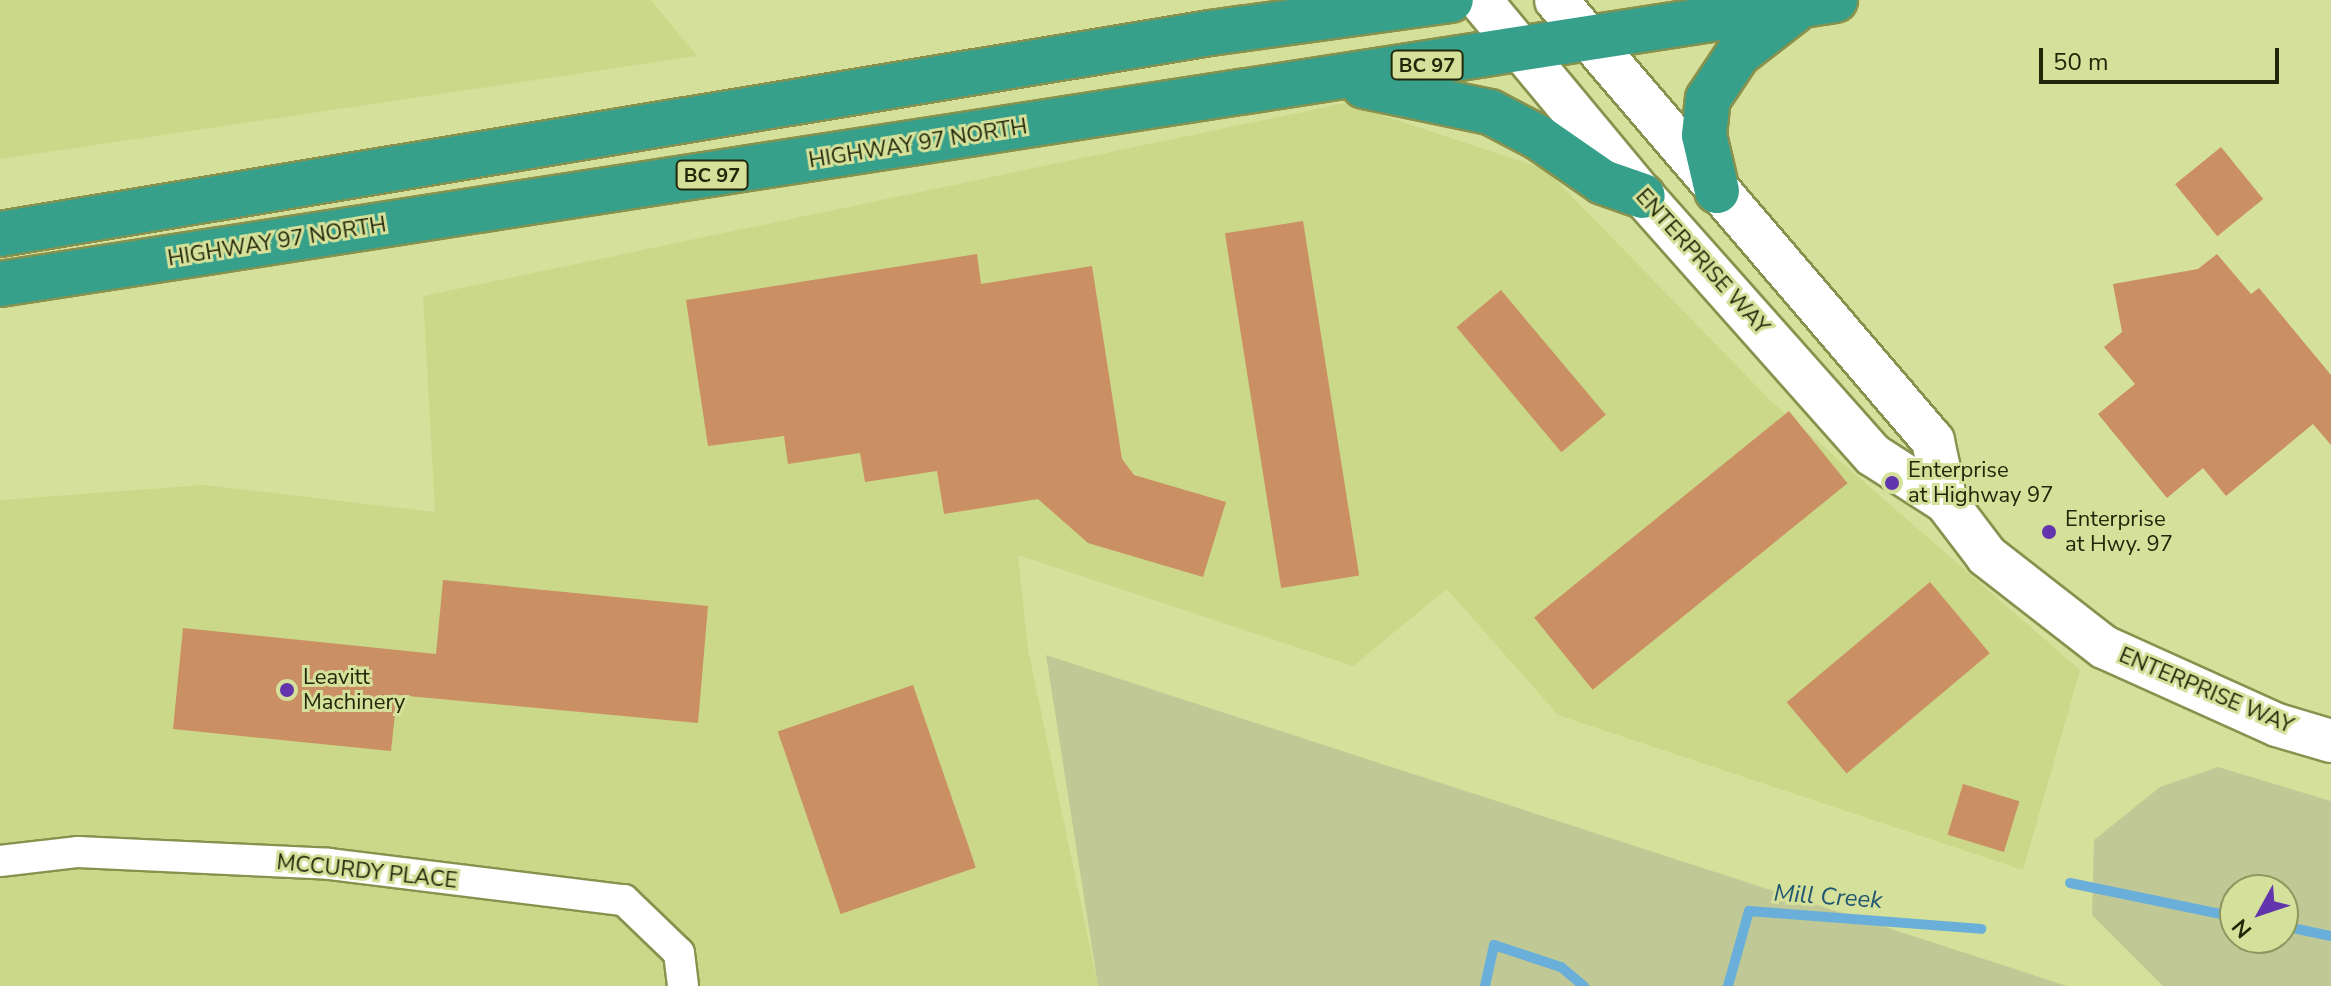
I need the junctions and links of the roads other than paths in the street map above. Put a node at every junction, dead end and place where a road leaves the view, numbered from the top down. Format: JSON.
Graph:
{"nodes":[{"id":1,"x":1276,"y":0,"type":"edge"},
{"id":2,"x":1451,"y":0,"type":"edge"},
{"id":3,"x":1480,"y":0,"type":"edge"},
{"id":4,"x":1556,"y":0,"type":"edge"},
{"id":5,"x":1817,"y":3,"type":"edge"},
{"id":6,"x":1210,"y":33,"type":"junction"},
{"id":7,"x":1589,"y":40,"type":"junction"},
{"id":8,"x":1521,"y":52,"type":"junction"},
{"id":9,"x":1334,"y":80,"type":"junction"},
{"id":10,"x":1717,"y":191,"type":"junction"},
{"id":11,"x":1643,"y":196,"type":"junction"},
{"id":12,"x":0,"y":234,"type":"edge"},
{"id":13,"x":0,"y":284,"type":"edge"},
{"id":14,"x":1946,"y":502,"type":"junction"},
{"id":15,"x":2331,"y":741,"type":"edge"},
{"id":16,"x":0,"y":861,"type":"edge"},
{"id":17,"x":683,"y":986,"type":"edge"}],
"edges":[{"from":1,"to":6,"type":"highway"},
{"from":2,"to":6,"type":"highway"},
{"from":3,"to":8,"type":"street","name":"ENTERPRISE WAY"},
{"from":4,"to":7,"type":"street","name":"ENTERPRISE WAY"},
{"from":5,"to":7,"type":"highway","name":"HIGHWAY 97 NORTH","number":"BC 97"},
{"from":5,"to":10,"type":"highway"},
{"from":6,"to":12,"type":"highway"},
{"from":7,"to":8,"type":"highway","name":"HIGHWAY 97 NORTH","number":"BC 97"},
{"from":7,"to":10,"type":"street","name":"ENTERPRISE WAY"},
{"from":8,"to":9,"type":"highway","name":"HIGHWAY 97 NORTH","number":"BC 97"},
{"from":8,"to":11,"type":"street","name":"ENTERPRISE WAY"},
{"from":9,"to":11,"type":"highway"},
{"from":9,"to":13,"type":"highway","name":"HIGHWAY 97 NORTH","number":"BC 97"},
{"from":10,"to":14,"type":"street","name":"ENTERPRISE WAY"},
{"from":11,"to":14,"type":"street","name":"ENTERPRISE WAY"},
{"from":14,"to":15,"type":"street","name":"ENTERPRISE WAY"},
{"from":16,"to":17,"type":"street","name":"MCCURDY PLACE"}]}
